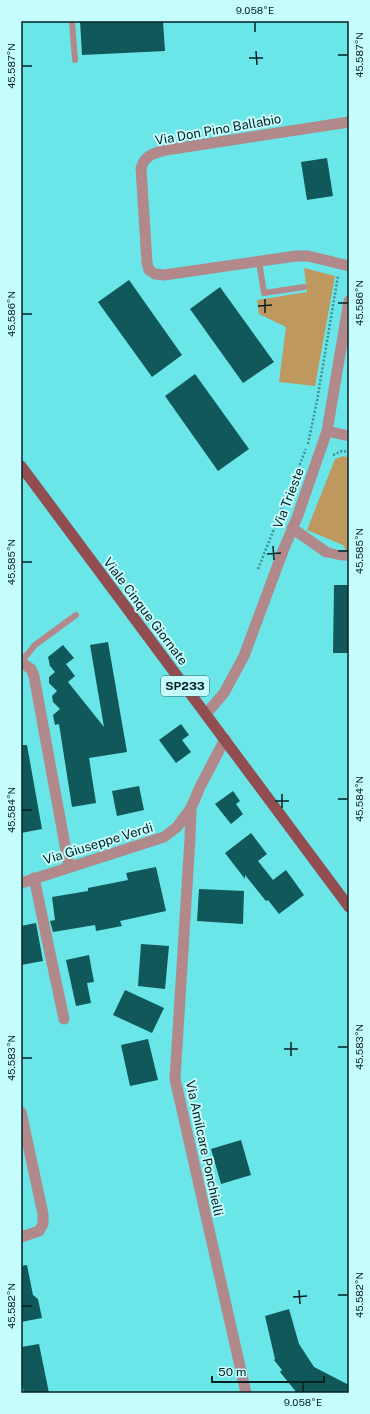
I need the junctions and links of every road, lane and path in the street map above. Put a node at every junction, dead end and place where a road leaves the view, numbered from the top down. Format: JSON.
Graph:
{"nodes":[{"id":1,"x":72,"y":21,"type":"edge"},
{"id":2,"x":75,"y":60,"type":"dead end"},
{"id":3,"x":349,"y":122,"type":"edge"},
{"id":4,"x":259,"y":261,"type":"junction"},
{"id":5,"x":345,"y":265,"type":"edge"},
{"id":6,"x":304,"y":287,"type":"dead end"},
{"id":7,"x":349,"y":301,"type":"edge"},
{"id":8,"x":327,"y":431,"type":"junction"},
{"id":9,"x":349,"y":436,"type":"edge"},
{"id":10,"x":21,"y":466,"type":"edge"},
{"id":11,"x":292,"y":528,"type":"junction"},
{"id":12,"x":326,"y":552,"type":"joint"},
{"id":13,"x":349,"y":556,"type":"edge"},
{"id":14,"x":258,"y":570,"type":"dead end"},
{"id":15,"x":76,"y":614,"type":"dead end"},
{"id":16,"x":21,"y":662,"type":"edge"},
{"id":17,"x":206,"y":714,"type":"junction"},
{"id":18,"x":225,"y":739,"type":"junction"},
{"id":19,"x":191,"y":808,"type":"junction"},
{"id":20,"x":69,"y":867,"type":"junction"},
{"id":21,"x":34,"y":878,"type":"junction"},
{"id":22,"x":21,"y":883,"type":"edge"},
{"id":23,"x":349,"y":907,"type":"edge"},
{"id":24,"x":64,"y":1019,"type":"dead end"},
{"id":25,"x":21,"y":1112,"type":"edge"},
{"id":26,"x":21,"y":1237,"type":"edge"},
{"id":27,"x":246,"y":1393,"type":"edge"}],
"edges":[{"from":1,"to":2,"type":"lane"},
{"from":3,"to":4,"type":"street","name":"Via Don Pino Ballabio"},
{"from":4,"to":5,"type":"street","name":"Via Don Pino Ballabio"},
{"from":4,"to":6,"type":"lane"},
{"from":5,"to":14,"type":"path"},
{"from":7,"to":8,"type":"street","name":"Via Trieste"},
{"from":8,"to":9,"type":"street"},
{"from":8,"to":11,"type":"street","name":"Via Trieste"},
{"from":10,"to":17,"type":"main road","name":"Viale Cinque Giornate","number":"SP233"},
{"from":11,"to":12,"type":"street"},
{"from":11,"to":17,"type":"street","name":"Via Trieste"},
{"from":12,"to":13,"type":"street"},
{"from":15,"to":16,"type":"lane"},
{"from":16,"to":20,"type":"street"},
{"from":17,"to":18,"type":"main road","name":"Viale Cinque Giornate","number":"SP233"},
{"from":18,"to":19,"type":"street","name":"Via Giuseppe Verdi"},
{"from":18,"to":23,"type":"main road","name":"Viale Cinque Giornate","number":"SP233"},
{"from":19,"to":20,"type":"street","name":"Via Giuseppe Verdi"},
{"from":19,"to":27,"type":"street","name":"Via Amilcare Ponchielli"},
{"from":20,"to":21,"type":"street","name":"Via Giuseppe Verdi"},
{"from":21,"to":22,"type":"street","name":"Via Giuseppe Verdi"},
{"from":21,"to":24,"type":"street"},
{"from":25,"to":26,"type":"street"}]}
